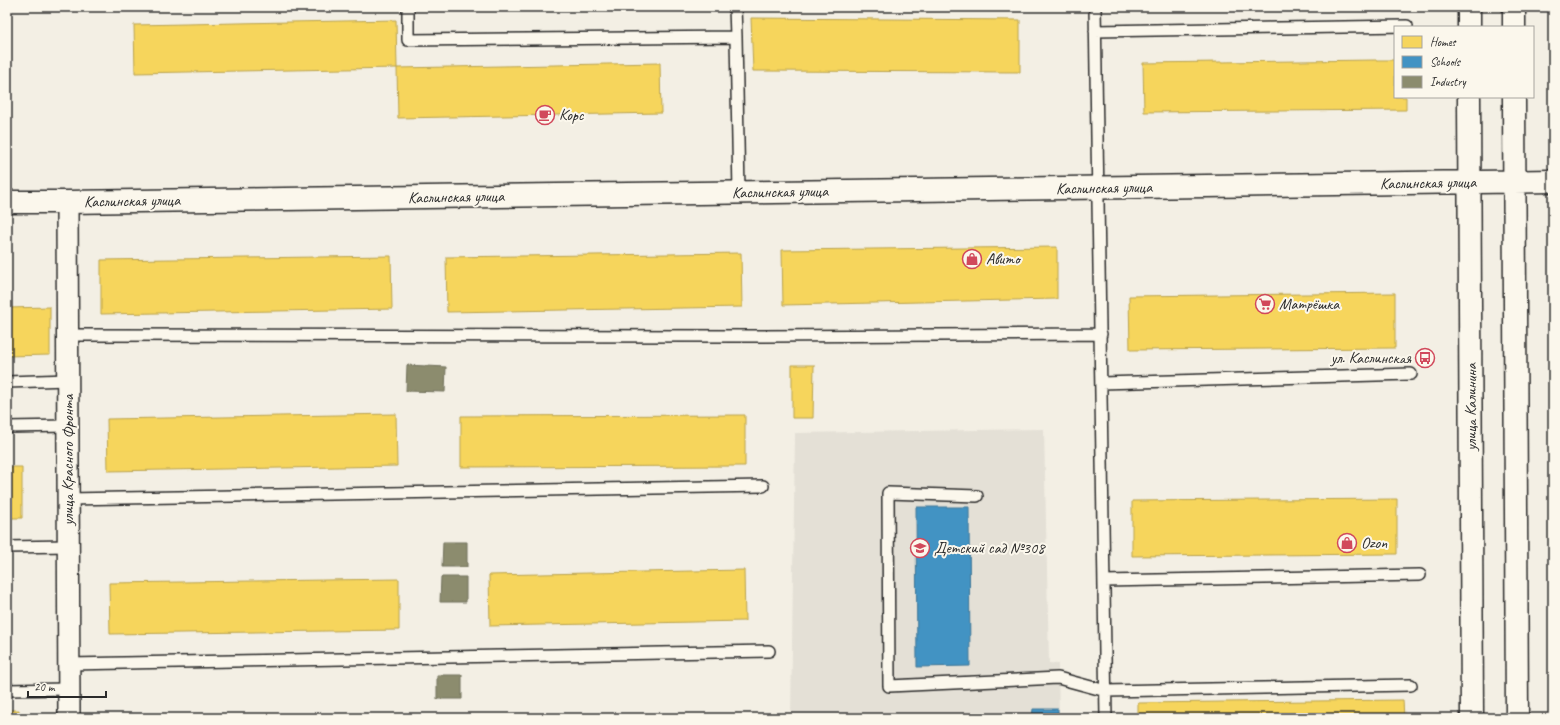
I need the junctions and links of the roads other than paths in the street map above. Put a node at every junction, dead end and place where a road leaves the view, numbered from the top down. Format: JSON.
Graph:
{"nodes":[{"id":1,"x":408,"y":7,"type":"edge"},
{"id":2,"x":736,"y":7,"type":"edge"},
{"id":3,"x":1095,"y":7,"type":"edge"},
{"id":4,"x":1469,"y":7,"type":"edge"},
{"id":5,"x":1514,"y":7,"type":"edge"},
{"id":6,"x":1394,"y":26,"type":"edge"},
{"id":7,"x":1469,"y":26,"type":"edge"},
{"id":8,"x":1514,"y":26,"type":"edge"},
{"id":9,"x":1096,"y":31,"type":"junction"},
{"id":10,"x":736,"y":37,"type":"junction"},
{"id":11,"x":1469,"y":98,"type":"edge"},
{"id":12,"x":1514,"y":98,"type":"edge"},
{"id":13,"x":1553,"y":181,"type":"edge"},
{"id":14,"x":1515,"y":182,"type":"junction"},
{"id":15,"x":1469,"y":183,"type":"junction"},
{"id":16,"x":1099,"y":188,"type":"junction"},
{"id":17,"x":739,"y":193,"type":"junction"},
{"id":18,"x":7,"y":202,"type":"edge"},
{"id":19,"x":67,"y":202,"type":"junction"},
{"id":20,"x":1101,"y":334,"type":"junction"},
{"id":21,"x":68,"y":335,"type":"junction"},
{"id":22,"x":1411,"y":374,"type":"dead end"},
{"id":23,"x":68,"y":380,"type":"junction"},
{"id":24,"x":7,"y":382,"type":"edge"},
{"id":25,"x":1102,"y":383,"type":"junction"},
{"id":26,"x":68,"y":426,"type":"junction"},
{"id":27,"x":7,"y":427,"type":"edge"},
{"id":28,"x":763,"y":486,"type":"dead end"},
{"id":29,"x":977,"y":496,"type":"dead end"},
{"id":30,"x":68,"y":499,"type":"junction"},
{"id":31,"x":68,"y":546,"type":"junction"},
{"id":32,"x":7,"y":547,"type":"edge"},
{"id":33,"x":1420,"y":575,"type":"dead end"},
{"id":34,"x":1104,"y":581,"type":"junction"},
{"id":35,"x":769,"y":651,"type":"dead end"},
{"id":36,"x":69,"y":664,"type":"junction"},
{"id":37,"x":1411,"y":685,"type":"dead end"},
{"id":38,"x":69,"y":689,"type":"junction"},
{"id":39,"x":7,"y":690,"type":"edge"},
{"id":40,"x":1106,"y":691,"type":"junction"},
{"id":41,"x":69,"y":718,"type":"edge"},
{"id":42,"x":1106,"y":718,"type":"edge"},
{"id":43,"x":1472,"y":718,"type":"edge"},
{"id":44,"x":1517,"y":718,"type":"edge"}],
"edges":[{"from":1,"to":10,"type":"lane"},
{"from":2,"to":10,"type":"lane"},
{"from":3,"to":9,"type":"lane"},
{"from":4,"to":7,"type":"main road"},
{"from":5,"to":8,"type":"main road"},
{"from":6,"to":9,"type":"lane"},
{"from":9,"to":16,"type":"lane"},
{"from":10,"to":17,"type":"lane"},
{"from":11,"to":15,"type":"main road","name":"улица Калинина"},
{"from":12,"to":14,"type":"main road"},
{"from":13,"to":14,"type":"main road","name":"Каслинская улица"},
{"from":14,"to":15,"type":"main road","name":"Каслинская улица"},
{"from":14,"to":44,"type":"main road"},
{"from":15,"to":16,"type":"main road","name":"Каслинская улица"},
{"from":15,"to":43,"type":"main road","name":"улица Калинина"},
{"from":16,"to":17,"type":"main road","name":"Каслинская улица"},
{"from":16,"to":20,"type":"lane"},
{"from":17,"to":19,"type":"main road","name":"Каслинская улица"},
{"from":18,"to":19,"type":"main road","name":"Каслинская улица"},
{"from":19,"to":21,"type":"street","name":"улица Красного Фронта"},
{"from":20,"to":21,"type":"lane"},
{"from":20,"to":25,"type":"lane"},
{"from":21,"to":23,"type":"street","name":"улица Красного Фронта"},
{"from":22,"to":25,"type":"lane"},
{"from":23,"to":24,"type":"lane"},
{"from":23,"to":26,"type":"street","name":"улица Красного Фронта"},
{"from":25,"to":34,"type":"lane"},
{"from":26,"to":27,"type":"lane"},
{"from":26,"to":30,"type":"street","name":"улица Красного Фронта"},
{"from":28,"to":30,"type":"lane"},
{"from":29,"to":40,"type":"lane"},
{"from":30,"to":31,"type":"street","name":"улица Красного Фронта"},
{"from":31,"to":32,"type":"lane"},
{"from":31,"to":36,"type":"street","name":"улица Красного Фронта"},
{"from":33,"to":34,"type":"lane"},
{"from":34,"to":40,"type":"lane"},
{"from":35,"to":36,"type":"lane"},
{"from":36,"to":38,"type":"street","name":"улица Красного Фронта"},
{"from":37,"to":40,"type":"lane"},
{"from":38,"to":39,"type":"lane"},
{"from":38,"to":41,"type":"street","name":"улица Красного Фронта"},
{"from":40,"to":42,"type":"lane"}]}
